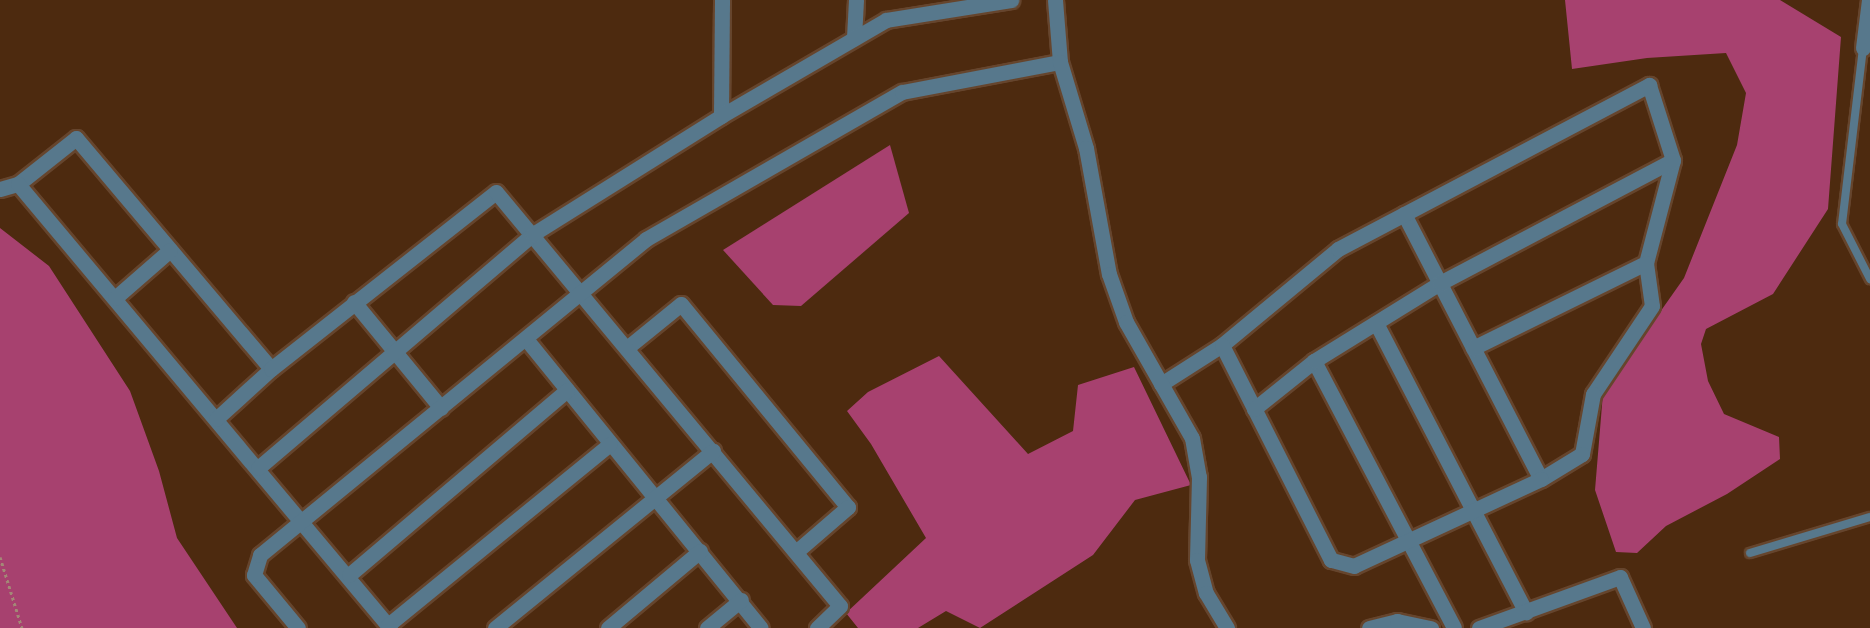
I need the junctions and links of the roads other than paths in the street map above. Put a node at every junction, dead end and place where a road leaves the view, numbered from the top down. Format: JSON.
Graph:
{"nodes":[{"id":1,"x":722,"y":0,"type":"edge"},
{"id":2,"x":856,"y":0,"type":"edge"},
{"id":3,"x":1011,"y":0,"type":"edge"},
{"id":4,"x":1055,"y":0,"type":"edge"},
{"id":5,"x":1869,"y":0,"type":"edge"},
{"id":6,"x":854,"y":38,"type":"junction"},
{"id":7,"x":1863,"y":48,"type":"joint"},
{"id":8,"x":1060,"y":62,"type":"junction"},
{"id":9,"x":721,"y":116,"type":"junction"},
{"id":10,"x":1673,"y":160,"type":"junction"},
{"id":11,"x":18,"y":184,"type":"junction"},
{"id":12,"x":0,"y":189,"type":"edge"},
{"id":13,"x":1404,"y":214,"type":"junction"},
{"id":14,"x":532,"y":234,"type":"junction"},
{"id":15,"x":170,"y":250,"type":"junction"},
{"id":16,"x":1646,"y":263,"type":"junction"},
{"id":17,"x":1870,"y":279,"type":"edge"},
{"id":18,"x":1440,"y":283,"type":"junction"},
{"id":19,"x":582,"y":293,"type":"junction"},
{"id":20,"x":115,"y":298,"type":"junction"},
{"id":21,"x":354,"y":302,"type":"junction"},
{"id":22,"x":1376,"y":322,"type":"junction"},
{"id":23,"x":526,"y":339,"type":"junction"},
{"id":24,"x":1222,"y":345,"type":"junction"},
{"id":25,"x":627,"y":347,"type":"junction"},
{"id":26,"x":1473,"y":348,"type":"junction"},
{"id":27,"x":395,"y":351,"type":"junction"},
{"id":28,"x":1314,"y":362,"type":"junction"},
{"id":29,"x":271,"y":369,"type":"junction"},
{"id":30,"x":1161,"y":384,"type":"junction"},
{"id":31,"x":567,"y":390,"type":"junction"},
{"id":32,"x":441,"y":408,"type":"junction"},
{"id":33,"x":1254,"y":409,"type":"junction"},
{"id":34,"x":216,"y":418,"type":"junction"},
{"id":35,"x":610,"y":444,"type":"junction"},
{"id":36,"x":713,"y":452,"type":"junction"},
{"id":37,"x":258,"y":468,"type":"junction"},
{"id":38,"x":1541,"y":479,"type":"junction"},
{"id":39,"x":655,"y":497,"type":"junction"},
{"id":40,"x":1471,"y":510,"type":"junction"},
{"id":41,"x":1870,"y":517,"type":"edge"},
{"id":42,"x":303,"y":523,"type":"junction"},
{"id":43,"x":1406,"y":541,"type":"junction"},
{"id":44,"x":797,"y":550,"type":"junction"},
{"id":45,"x":700,"y":551,"type":"junction"},
{"id":46,"x":1750,"y":553,"type":"dead end"},
{"id":47,"x":349,"y":575,"type":"junction"},
{"id":48,"x":741,"y":600,"type":"junction"},
{"id":49,"x":1526,"y":612,"type":"junction"},
{"id":50,"x":389,"y":627,"type":"edge"},
{"id":51,"x":298,"y":628,"type":"edge"},
{"id":52,"x":495,"y":628,"type":"edge"},
{"id":53,"x":608,"y":628,"type":"edge"},
{"id":54,"x":707,"y":628,"type":"edge"},
{"id":55,"x":761,"y":628,"type":"edge"},
{"id":56,"x":817,"y":628,"type":"edge"},
{"id":57,"x":1227,"y":628,"type":"edge"},
{"id":58,"x":1369,"y":628,"type":"edge"},
{"id":59,"x":1431,"y":628,"type":"edge"},
{"id":60,"x":1454,"y":628,"type":"edge"},
{"id":61,"x":1479,"y":628,"type":"edge"},
{"id":62,"x":1643,"y":628,"type":"edge"}],
"edges":[{"from":1,"to":9,"type":"street"},
{"from":2,"to":6,"type":"street"},
{"from":3,"to":6,"type":"street"},
{"from":4,"to":8,"type":"street"},
{"from":5,"to":7,"type":"street"},
{"from":6,"to":9,"type":"street"},
{"from":7,"to":17,"type":"lane"},
{"from":8,"to":19,"type":"street"},
{"from":8,"to":30,"type":"street"},
{"from":9,"to":14,"type":"street"},
{"from":10,"to":13,"type":"street"},
{"from":10,"to":16,"type":"street"},
{"from":10,"to":18,"type":"street"},
{"from":11,"to":12,"type":"street"},
{"from":11,"to":15,"type":"street"},
{"from":11,"to":20,"type":"street"},
{"from":13,"to":18,"type":"street"},
{"from":13,"to":24,"type":"street"},
{"from":14,"to":19,"type":"street"},
{"from":14,"to":21,"type":"street"},
{"from":14,"to":27,"type":"street"},
{"from":15,"to":20,"type":"street"},
{"from":15,"to":29,"type":"street"},
{"from":16,"to":26,"type":"street"},
{"from":16,"to":38,"type":"street"},
{"from":18,"to":22,"type":"street"},
{"from":18,"to":26,"type":"street"},
{"from":19,"to":23,"type":"street"},
{"from":19,"to":25,"type":"street"},
{"from":20,"to":34,"type":"street"},
{"from":21,"to":27,"type":"street"},
{"from":21,"to":29,"type":"street"},
{"from":22,"to":28,"type":"street"},
{"from":22,"to":40,"type":"street"},
{"from":23,"to":31,"type":"street"},
{"from":23,"to":32,"type":"street"},
{"from":24,"to":30,"type":"street"},
{"from":24,"to":33,"type":"street"},
{"from":25,"to":36,"type":"street"},
{"from":25,"to":44,"type":"street"},
{"from":26,"to":38,"type":"street"},
{"from":27,"to":32,"type":"street"},
{"from":27,"to":37,"type":"street"},
{"from":28,"to":33,"type":"street"},
{"from":28,"to":43,"type":"street"},
{"from":29,"to":34,"type":"street"},
{"from":30,"to":57,"type":"street"},
{"from":31,"to":35,"type":"street"},
{"from":31,"to":47,"type":"street"},
{"from":32,"to":42,"type":"street"},
{"from":33,"to":43,"type":"street"},
{"from":34,"to":37,"type":"street"},
{"from":35,"to":39,"type":"street"},
{"from":35,"to":50,"type":"street"},
{"from":36,"to":39,"type":"street"},
{"from":36,"to":44,"type":"street"},
{"from":37,"to":42,"type":"street"},
{"from":38,"to":40,"type":"street"},
{"from":39,"to":45,"type":"street"},
{"from":39,"to":52,"type":"street"},
{"from":40,"to":43,"type":"street"},
{"from":40,"to":49,"type":"street"},
{"from":41,"to":46,"type":"lane"},
{"from":42,"to":47,"type":"street"},
{"from":42,"to":51,"type":"street"},
{"from":43,"to":60,"type":"street"},
{"from":44,"to":56,"type":"street"},
{"from":45,"to":48,"type":"street"},
{"from":45,"to":53,"type":"street"},
{"from":47,"to":50,"type":"street"},
{"from":48,"to":54,"type":"street"},
{"from":48,"to":55,"type":"street"},
{"from":49,"to":61,"type":"street"},
{"from":49,"to":62,"type":"street"},
{"from":58,"to":59,"type":"street"}]}
